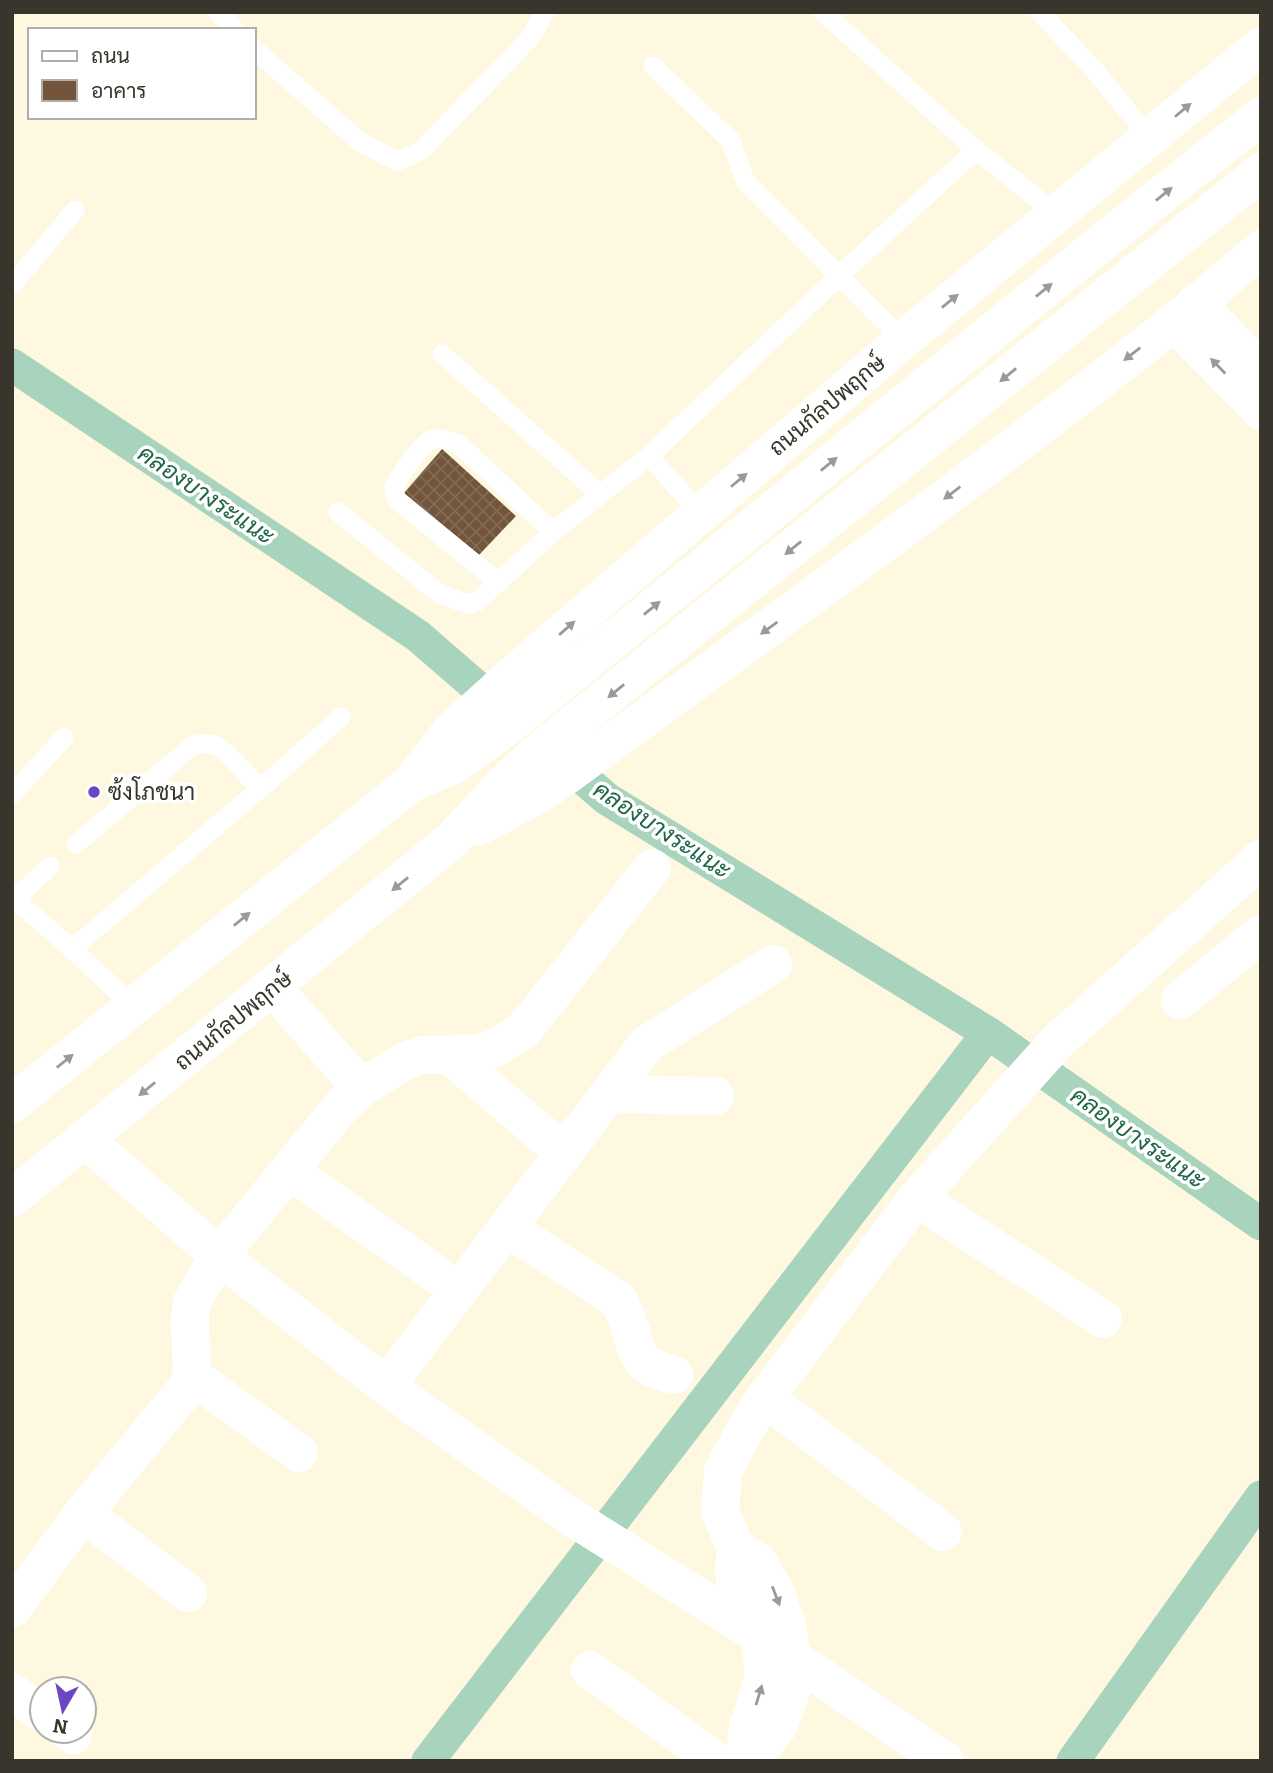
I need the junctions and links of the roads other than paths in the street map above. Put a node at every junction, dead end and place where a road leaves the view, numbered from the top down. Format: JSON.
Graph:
{"nodes":[{"id":1,"x":218,"y":12,"type":"edge"},
{"id":2,"x":545,"y":12,"type":"edge"},
{"id":3,"x":823,"y":12,"type":"edge"},
{"id":4,"x":1040,"y":12,"type":"edge"},
{"id":5,"x":232,"y":28,"type":"edge"},
{"id":6,"x":1261,"y":46,"type":"edge"},
{"id":7,"x":256,"y":51,"type":"edge"},
{"id":8,"x":653,"y":66,"type":"dead end"},
{"id":9,"x":1261,"y":116,"type":"edge"},
{"id":10,"x":1150,"y":138,"type":"junction"},
{"id":11,"x":976,"y":150,"type":"junction"},
{"id":12,"x":1261,"y":172,"type":"edge"},
{"id":13,"x":75,"y":210,"type":"dead end"},
{"id":14,"x":1057,"y":214,"type":"junction"},
{"id":15,"x":1261,"y":249,"type":"edge"},
{"id":16,"x":839,"y":276,"type":"junction"},
{"id":17,"x":12,"y":285,"type":"edge"},
{"id":18,"x":1185,"y":313,"type":"junction"},
{"id":19,"x":903,"y":340,"type":"junction"},
{"id":20,"x":442,"y":354,"type":"dead end"},
{"id":21,"x":1261,"y":370,"type":"edge"},
{"id":22,"x":1261,"y":411,"type":"edge"},
{"id":23,"x":649,"y":456,"type":"junction"},
{"id":24,"x":601,"y":495,"type":"junction"},
{"id":25,"x":338,"y":512,"type":"dead end"},
{"id":26,"x":700,"y":513,"type":"junction"},
{"id":27,"x":553,"y":532,"type":"junction"},
{"id":28,"x":499,"y":583,"type":"junction"},
{"id":29,"x":529,"y":685,"type":"junction"},
{"id":30,"x":341,"y":717,"type":"dead end"},
{"id":31,"x":64,"y":738,"type":"dead end"},
{"id":32,"x":551,"y":764,"type":"junction"},
{"id":33,"x":260,"y":789,"type":"junction"},
{"id":34,"x":12,"y":794,"type":"edge"},
{"id":35,"x":76,"y":844,"type":"dead end"},
{"id":36,"x":1261,"y":859,"type":"edge"},
{"id":37,"x":50,"y":866,"type":"dead end"},
{"id":38,"x":652,"y":868,"type":"dead end"},
{"id":39,"x":14,"y":898,"type":"edge"},
{"id":40,"x":1261,"y":934,"type":"edge"},
{"id":41,"x":72,"y":949,"type":"junction"},
{"id":42,"x":773,"y":964,"type":"dead end"},
{"id":43,"x":273,"y":988,"type":"junction"},
{"id":44,"x":1180,"y":1000,"type":"dead end"},
{"id":45,"x":133,"y":1006,"type":"junction"},
{"id":46,"x":449,"y":1055,"type":"junction"},
{"id":47,"x":361,"y":1088,"type":"junction"},
{"id":48,"x":611,"y":1094,"type":"junction"},
{"id":49,"x":715,"y":1097,"type":"dead end"},
{"id":50,"x":12,"y":1104,"type":"edge"},
{"id":51,"x":85,"y":1139,"type":"junction"},
{"id":52,"x":548,"y":1139,"type":"dead end"},
{"id":53,"x":290,"y":1171,"type":"junction"},
{"id":54,"x":12,"y":1198,"type":"edge"},
{"id":55,"x":917,"y":1198,"type":"junction"},
{"id":56,"x":507,"y":1228,"type":"junction"},
{"id":57,"x":219,"y":1256,"type":"junction"},
{"id":58,"x":439,"y":1276,"type":"dead end"},
{"id":59,"x":1103,"y":1319,"type":"dead end"},
{"id":60,"x":674,"y":1375,"type":"dead end"},
{"id":61,"x":192,"y":1376,"type":"junction"},
{"id":62,"x":386,"y":1386,"type":"junction"},
{"id":63,"x":765,"y":1398,"type":"junction"},
{"id":64,"x":299,"y":1453,"type":"dead end"},
{"id":65,"x":83,"y":1513,"type":"junction"},
{"id":66,"x":943,"y":1532,"type":"dead end"},
{"id":67,"x":736,"y":1548,"type":"junction"},
{"id":68,"x":188,"y":1593,"type":"dead end"},
{"id":69,"x":12,"y":1609,"type":"edge"},
{"id":70,"x":759,"y":1635,"type":"junction"},
{"id":71,"x":792,"y":1658,"type":"junction"},
{"id":72,"x":590,"y":1670,"type":"dead end"},
{"id":73,"x":12,"y":1692,"type":"edge"},
{"id":74,"x":28,"y":1703,"type":"edge"},
{"id":75,"x":734,"y":1759,"type":"edge"},
{"id":76,"x":945,"y":1761,"type":"edge"}],
"edges":[{"from":1,"to":5,"type":"lane"},
{"from":2,"to":7,"type":"lane"},
{"from":3,"to":11,"type":"lane"},
{"from":4,"to":10,"type":"lane"},
{"from":10,"to":6,"type":"street","name":"ถนนกัลปพฤกษ์","one_way":true},
{"from":8,"to":16,"type":"lane"},
{"from":29,"to":9,"type":"street","name":"ถนนกัลปพฤกษ์","one_way":true},
{"from":10,"to":14,"type":"street","name":"ถนนกัลปพฤกษ์"},
{"from":11,"to":14,"type":"lane"},
{"from":11,"to":16,"type":"lane"},
{"from":12,"to":32,"type":"street","name":"ถนนกัลปพฤกษ์","one_way":true},
{"from":13,"to":17,"type":"lane"},
{"from":19,"to":14,"type":"street","name":"ถนนกัลปพฤกษ์","one_way":true},
{"from":15,"to":18,"type":"street","name":"ถนนกัลปพฤกษ์"},
{"from":16,"to":19,"type":"lane"},
{"from":16,"to":23,"type":"lane"},
{"from":18,"to":21,"type":"street"},
{"from":22,"to":18,"type":"street","one_way":true},
{"from":18,"to":32,"type":"street","name":"ถนนกัลปพฤกษ์","one_way":true},
{"from":26,"to":19,"type":"street","name":"ถนนกัลปพฤกษ์","one_way":true},
{"from":20,"to":24,"type":"lane"},
{"from":23,"to":24,"type":"lane"},
{"from":23,"to":26,"type":"lane"},
{"from":24,"to":27,"type":"lane"},
{"from":25,"to":28,"type":"lane"},
{"from":29,"to":26,"type":"street","name":"ถนนกัลปพฤกษ์","one_way":true},
{"from":27,"to":28,"type":"lane"},
{"from":27,"to":28,"type":"lane"},
{"from":45,"to":29,"type":"street","name":"ถนนกัลปพฤกษ์","one_way":true},
{"from":30,"to":33,"type":"lane"},
{"from":31,"to":34,"type":"lane"},
{"from":32,"to":43,"type":"street","name":"ถนนกัลปพฤกษ์","one_way":true},
{"from":33,"to":35,"type":"lane"},
{"from":33,"to":41,"type":"lane"},
{"from":36,"to":55,"type":"street"},
{"from":37,"to":39,"type":"lane"},
{"from":38,"to":46,"type":"street"},
{"from":39,"to":41,"type":"lane"},
{"from":40,"to":44,"type":"street"},
{"from":41,"to":45,"type":"lane"},
{"from":42,"to":48,"type":"street"},
{"from":43,"to":47,"type":"street"},
{"from":43,"to":51,"type":"street","name":"ถนนกัลปพฤกษ์","one_way":true},
{"from":50,"to":45,"type":"street","name":"ถนนกัลปพฤกษ์","one_way":true},
{"from":46,"to":47,"type":"street"},
{"from":46,"to":52,"type":"street"},
{"from":47,"to":53,"type":"street"},
{"from":48,"to":49,"type":"street"},
{"from":48,"to":56,"type":"street"},
{"from":51,"to":54,"type":"street","name":"ถนนกัลปพฤกษ์"},
{"from":51,"to":57,"type":"street"},
{"from":53,"to":57,"type":"street"},
{"from":53,"to":58,"type":"street"},
{"from":55,"to":59,"type":"street"},
{"from":55,"to":63,"type":"street"},
{"from":56,"to":60,"type":"street"},
{"from":56,"to":62,"type":"street"},
{"from":57,"to":61,"type":"street"},
{"from":57,"to":62,"type":"street"},
{"from":61,"to":64,"type":"street"},
{"from":61,"to":65,"type":"street"},
{"from":62,"to":70,"type":"street"},
{"from":63,"to":66,"type":"street"},
{"from":63,"to":67,"type":"street"},
{"from":65,"to":68,"type":"street"},
{"from":65,"to":69,"type":"street"},
{"from":67,"to":70,"type":"street"},
{"from":67,"to":71,"type":"street","one_way":true},
{"from":70,"to":71,"type":"street"},
{"from":75,"to":70,"type":"street","one_way":true},
{"from":71,"to":75,"type":"street"},
{"from":71,"to":76,"type":"street"},
{"from":72,"to":75,"type":"street"},
{"from":73,"to":74,"type":"street"}]}
